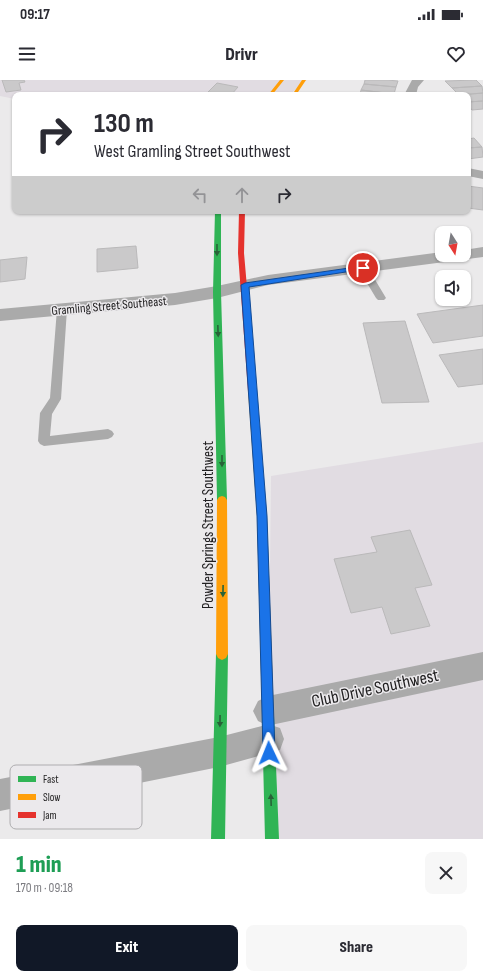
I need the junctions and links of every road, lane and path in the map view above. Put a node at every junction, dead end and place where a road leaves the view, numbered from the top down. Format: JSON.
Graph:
{"nodes":[{"id":1,"x":282,"y":80,"type":"edge"},
{"id":2,"x":304,"y":80,"type":"edge"},
{"id":3,"x":418,"y":80,"type":"edge"},
{"id":4,"x":272,"y":92,"type":"edge"},
{"id":5,"x":296,"y":92,"type":"edge"},
{"id":6,"x":411,"y":92,"type":"edge"},
{"id":7,"x":471,"y":173,"type":"edge"},
{"id":8,"x":483,"y":175,"type":"edge"},
{"id":9,"x":218,"y":214,"type":"edge"},
{"id":10,"x":242,"y":214,"type":"edge"},
{"id":11,"x":483,"y":252,"type":"edge"},
{"id":12,"x":471,"y":254,"type":"edge"},
{"id":13,"x":435,"y":258,"type":"edge"},
{"id":14,"x":363,"y":268,"type":"junction"},
{"id":15,"x":245,"y":285,"type":"junction"},
{"id":16,"x":217,"y":292,"type":"junction"},
{"id":17,"x":381,"y":298,"type":"dead end"},
{"id":18,"x":62,"y":309,"type":"junction"},
{"id":19,"x":0,"y":315,"type":"edge"},
{"id":20,"x":108,"y":434,"type":"dead end"},
{"id":21,"x":483,"y":666,"type":"edge"},
{"id":22,"x":268,"y":725,"type":"junction"},
{"id":23,"x":219,"y":752,"type":"junction"},
{"id":24,"x":142,"y":767,"type":"edge"},
{"id":25,"x":10,"y":793,"type":"edge"},
{"id":26,"x":0,"y":795,"type":"edge"},
{"id":27,"x":218,"y":839,"type":"edge"},
{"id":28,"x":272,"y":839,"type":"edge"}],
"edges":[{"from":1,"to":4,"type":"main road"},
{"from":2,"to":5,"type":"main road"},
{"from":3,"to":6,"type":"street"},
{"from":7,"to":8,"type":"street"},
{"from":9,"to":16,"type":"main road","name":"Powder Springs Street Southwest","one_way":true},
{"from":10,"to":15,"type":"main road"},
{"from":11,"to":12,"type":"street"},
{"from":13,"to":14,"type":"street","name":"Gramling Street Southeast"},
{"from":14,"to":15,"type":"street","name":"Gramling Street Southeast"},
{"from":14,"to":17,"type":"lane"},
{"from":15,"to":16,"type":"street","name":"Gramling Street Southeast"},
{"from":15,"to":22,"type":"main road"},
{"from":16,"to":18,"type":"street","name":"Gramling Street Southeast"},
{"from":16,"to":23,"type":"main road","name":"Powder Springs Street Southwest","one_way":true},
{"from":18,"to":19,"type":"street","name":"Gramling Street Southeast"},
{"from":18,"to":20,"type":"lane"},
{"from":21,"to":22,"type":"street","name":"Club Drive Southwest"},
{"from":22,"to":23,"type":"street","name":"Club Drive Southwest"},
{"from":28,"to":22,"type":"main road","one_way":true},
{"from":23,"to":24,"type":"street","name":"Club Drive Southwest"},
{"from":23,"to":27,"type":"main road","name":"Powder Springs Street Southwest"},
{"from":25,"to":26,"type":"street","name":"Club Drive Southwest"}]}
